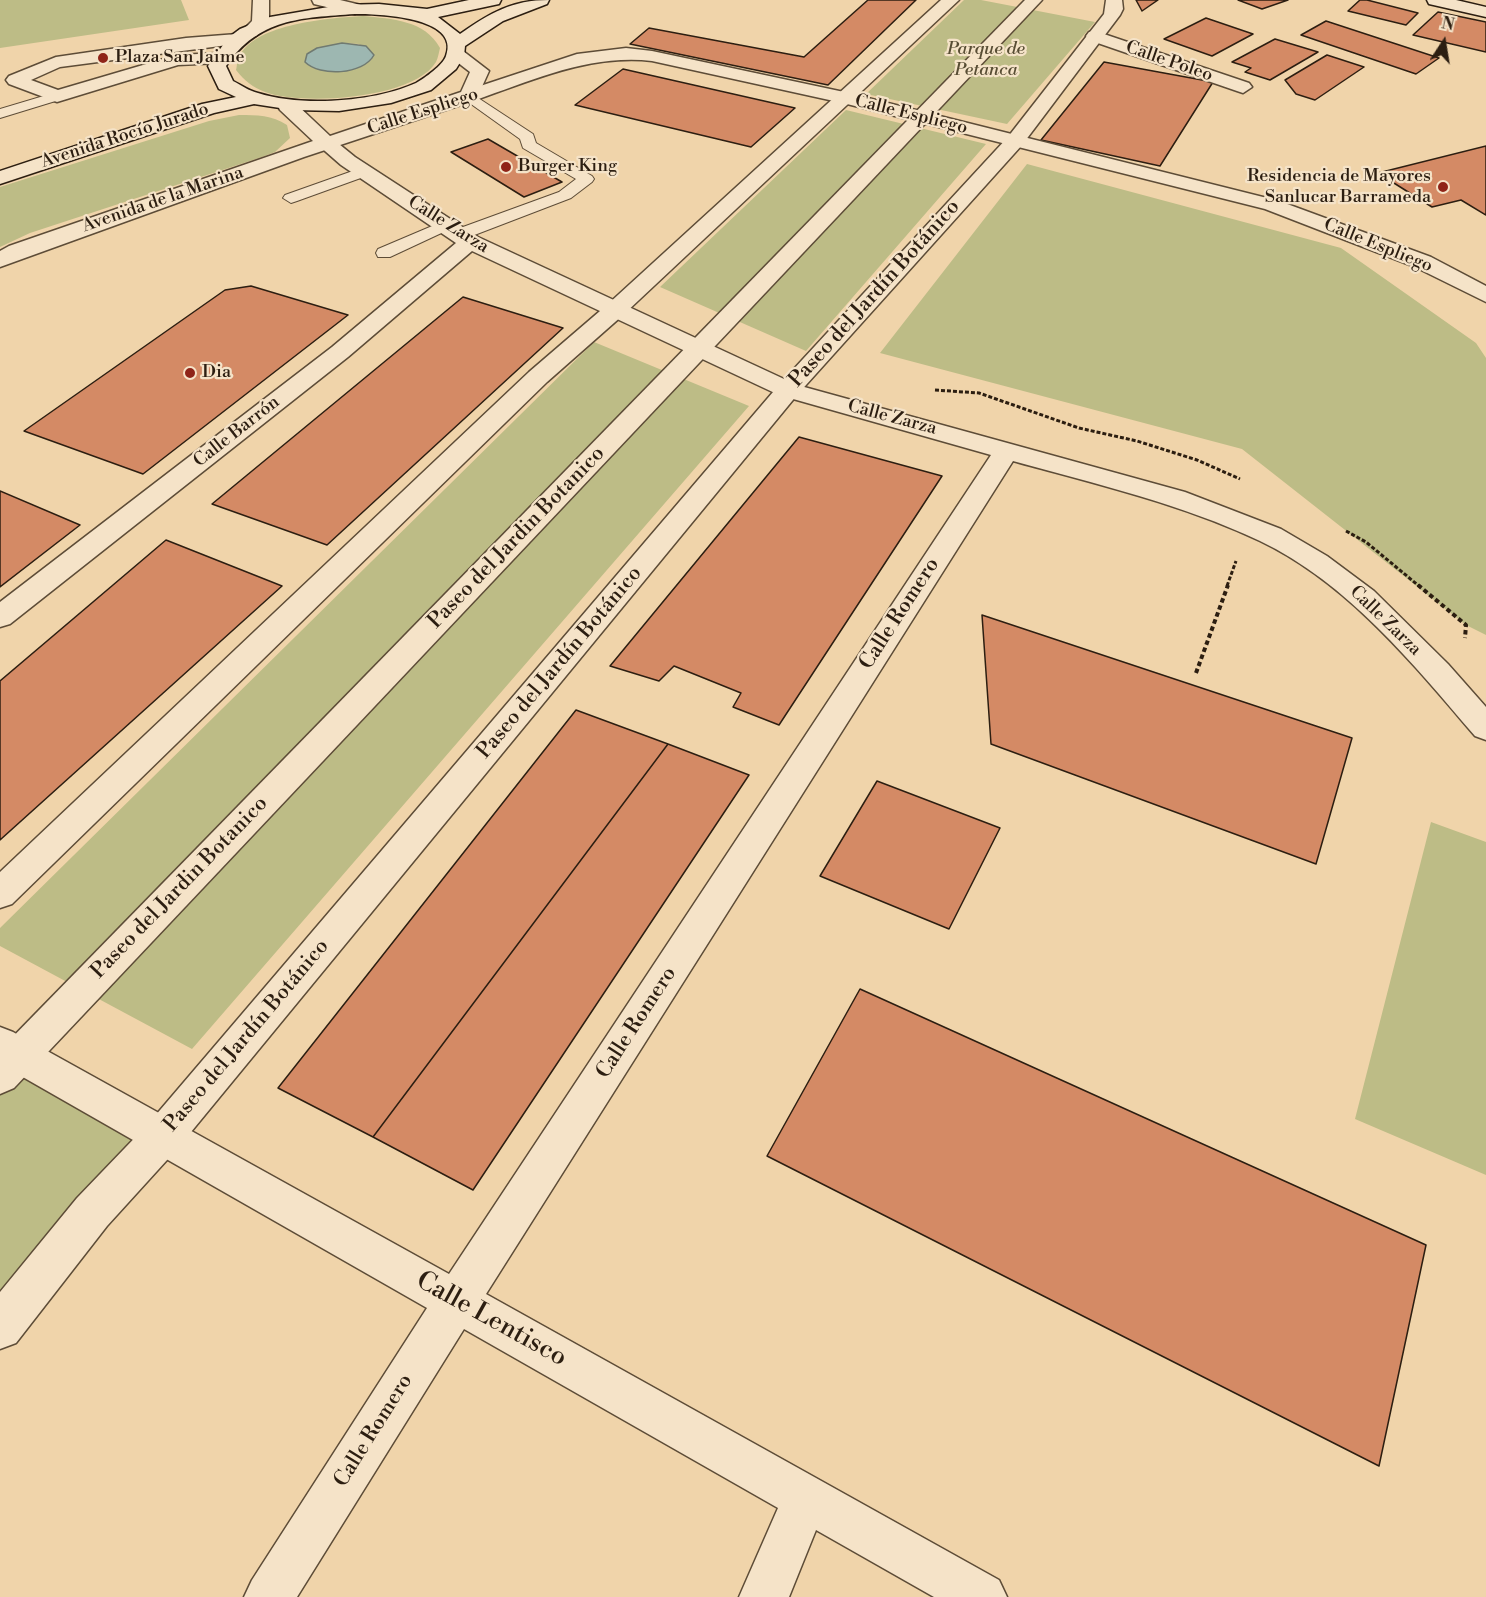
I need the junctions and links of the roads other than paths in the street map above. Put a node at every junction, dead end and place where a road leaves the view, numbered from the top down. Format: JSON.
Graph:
{"nodes":[{"id":1,"x":261,"y":0,"type":"edge"},
{"id":2,"x":320,"y":0,"type":"edge"},
{"id":3,"x":493,"y":0,"type":"edge"},
{"id":4,"x":541,"y":0,"type":"edge"},
{"id":5,"x":951,"y":0,"type":"edge"},
{"id":6,"x":1034,"y":0,"type":"edge"},
{"id":7,"x":1113,"y":0,"type":"edge"},
{"id":8,"x":1436,"y":0,"type":"edge"},
{"id":9,"x":355,"y":9,"type":"junction"},
{"id":10,"x":1486,"y":12,"type":"edge"},
{"id":11,"x":411,"y":14,"type":"junction"},
{"id":12,"x":243,"y":35,"type":"junction"},
{"id":13,"x":1095,"y":36,"type":"junction"},
{"id":14,"x":138,"y":50,"type":"junction"},
{"id":15,"x":457,"y":50,"type":"junction"},
{"id":16,"x":218,"y":64,"type":"junction"},
{"id":17,"x":148,"y":69,"type":"junction"},
{"id":18,"x":480,"y":71,"type":"junction"},
{"id":19,"x":540,"y":73,"type":"junction"},
{"id":20,"x":7,"y":77,"type":"edge"},
{"id":21,"x":200,"y":85,"type":"dead end"},
{"id":22,"x":1243,"y":87,"type":"dead end"},
{"id":23,"x":57,"y":96,"type":"junction"},
{"id":24,"x":469,"y":96,"type":"junction"},
{"id":25,"x":844,"y":98,"type":"junction"},
{"id":26,"x":251,"y":99,"type":"junction"},
{"id":27,"x":287,"y":106,"type":"junction"},
{"id":28,"x":0,"y":114,"type":"edge"},
{"id":29,"x":922,"y":117,"type":"junction"},
{"id":30,"x":306,"y":124,"type":"junction"},
{"id":31,"x":374,"y":128,"type":"junction"},
{"id":32,"x":1015,"y":141,"type":"junction"},
{"id":33,"x":327,"y":144,"type":"junction"},
{"id":34,"x":364,"y":172,"type":"junction"},
{"id":35,"x":0,"y":178,"type":"edge"},
{"id":36,"x":291,"y":198,"type":"dead end"},
{"id":37,"x":457,"y":234,"type":"junction"},
{"id":38,"x":384,"y":253,"type":"dead end"},
{"id":39,"x":0,"y":260,"type":"edge"},
{"id":40,"x":1486,"y":295,"type":"edge"},
{"id":41,"x":615,"y":310,"type":"junction"},
{"id":42,"x":699,"y":349,"type":"junction"},
{"id":43,"x":788,"y":390,"type":"junction"},
{"id":44,"x":1007,"y":450,"type":"junction"},
{"id":45,"x":0,"y":617,"type":"edge"},
{"id":46,"x":1486,"y":728,"type":"edge"},
{"id":47,"x":0,"y":894,"type":"edge"},
{"id":48,"x":7,"y":1058,"type":"edge"},
{"id":49,"x":163,"y":1136,"type":"junction"},
{"id":50,"x":457,"y":1301,"type":"junction"},
{"id":51,"x":0,"y":1327,"type":"edge"},
{"id":52,"x":806,"y":1498,"type":"junction"},
{"id":53,"x":269,"y":1597,"type":"edge"},
{"id":54,"x":764,"y":1597,"type":"edge"},
{"id":55,"x":982,"y":1597,"type":"edge"}],
"edges":[{"from":1,"to":12,"type":"street"},
{"from":2,"to":9,"type":"street"},
{"from":3,"to":11,"type":"street"},
{"from":4,"to":15,"type":"street"},
{"from":5,"to":25,"type":"street"},
{"from":6,"to":29,"type":"street","name":"Paseo del Jardin Botanico"},
{"from":7,"to":13,"type":"street","name":"Paseo del Jardín Botánico"},
{"from":8,"to":10,"type":"street"},
{"from":9,"to":11,"type":"street"},
{"from":9,"to":12,"type":"street"},
{"from":11,"to":15,"type":"street"},
{"from":12,"to":14,"type":"street"},
{"from":12,"to":16,"type":"street","name":"Avenida Rocío Jurado"},
{"from":13,"to":22,"type":"street","name":"Calle Poleo"},
{"from":13,"to":32,"type":"street","name":"Paseo del Jardín Botánico"},
{"from":14,"to":17,"type":"street"},
{"from":14,"to":20,"type":"street"},
{"from":15,"to":18,"type":"street"},
{"from":15,"to":27,"type":"street"},
{"from":16,"to":17,"type":"street"},
{"from":16,"to":21,"type":"street","name":"Avenida Rocío Jurado"},
{"from":16,"to":26,"type":"street"},
{"from":17,"to":23,"type":"street"},
{"from":18,"to":19,"type":"street"},
{"from":18,"to":24,"type":"street"},
{"from":19,"to":24,"type":"street","name":"Calle Espliego"},
{"from":19,"to":25,"type":"street","name":"Calle Espliego"},
{"from":20,"to":23,"type":"street"},
{"from":23,"to":28,"type":"lane"},
{"from":24,"to":31,"type":"street","name":"Calle Espliego"},
{"from":24,"to":37,"type":"lane"},
{"from":25,"to":29,"type":"street","name":"Calle Espliego"},
{"from":25,"to":41,"type":"street"},
{"from":26,"to":27,"type":"street"},
{"from":26,"to":35,"type":"street","name":"Avenida Rocío Jurado"},
{"from":27,"to":30,"type":"street","name":"Calle Zarza"},
{"from":29,"to":32,"type":"street","name":"Calle Espliego"},
{"from":29,"to":42,"type":"street","name":"Paseo del Jardin Botanico"},
{"from":30,"to":31,"type":"street"},
{"from":30,"to":33,"type":"street","name":"Calle Zarza"},
{"from":31,"to":33,"type":"street","name":"Calle Espliego"},
{"from":32,"to":40,"type":"street","name":"Calle Espliego"},
{"from":32,"to":43,"type":"street","name":"Paseo del Jardín Botánico"},
{"from":33,"to":34,"type":"street","name":"Calle Zarza"},
{"from":33,"to":39,"type":"street","name":"Avenida de la Marina"},
{"from":34,"to":36,"type":"lane"},
{"from":34,"to":37,"type":"street","name":"Calle Zarza"},
{"from":37,"to":38,"type":"lane"},
{"from":37,"to":41,"type":"street","name":"Calle Zarza"},
{"from":37,"to":45,"type":"street","name":"Calle Barrón"},
{"from":41,"to":42,"type":"street","name":"Calle Zarza"},
{"from":41,"to":47,"type":"street"},
{"from":42,"to":43,"type":"street","name":"Calle Zarza"},
{"from":42,"to":48,"type":"street","name":"Paseo del Jardin Botanico"},
{"from":43,"to":44,"type":"street","name":"Calle Zarza"},
{"from":43,"to":49,"type":"street","name":"Paseo del Jardín Botánico"},
{"from":44,"to":46,"type":"street","name":"Calle Zarza"},
{"from":44,"to":50,"type":"street","name":"Calle Romero"},
{"from":48,"to":49,"type":"street","name":"Calle Lentisco"},
{"from":49,"to":50,"type":"street","name":"Calle Lentisco"},
{"from":49,"to":51,"type":"street","name":"Paseo del Jardín Botánico"},
{"from":50,"to":52,"type":"street","name":"Calle Lentisco"},
{"from":50,"to":53,"type":"street","name":"Calle Romero"},
{"from":52,"to":54,"type":"street"},
{"from":52,"to":55,"type":"street","name":"Calle Lentisco"}]}
